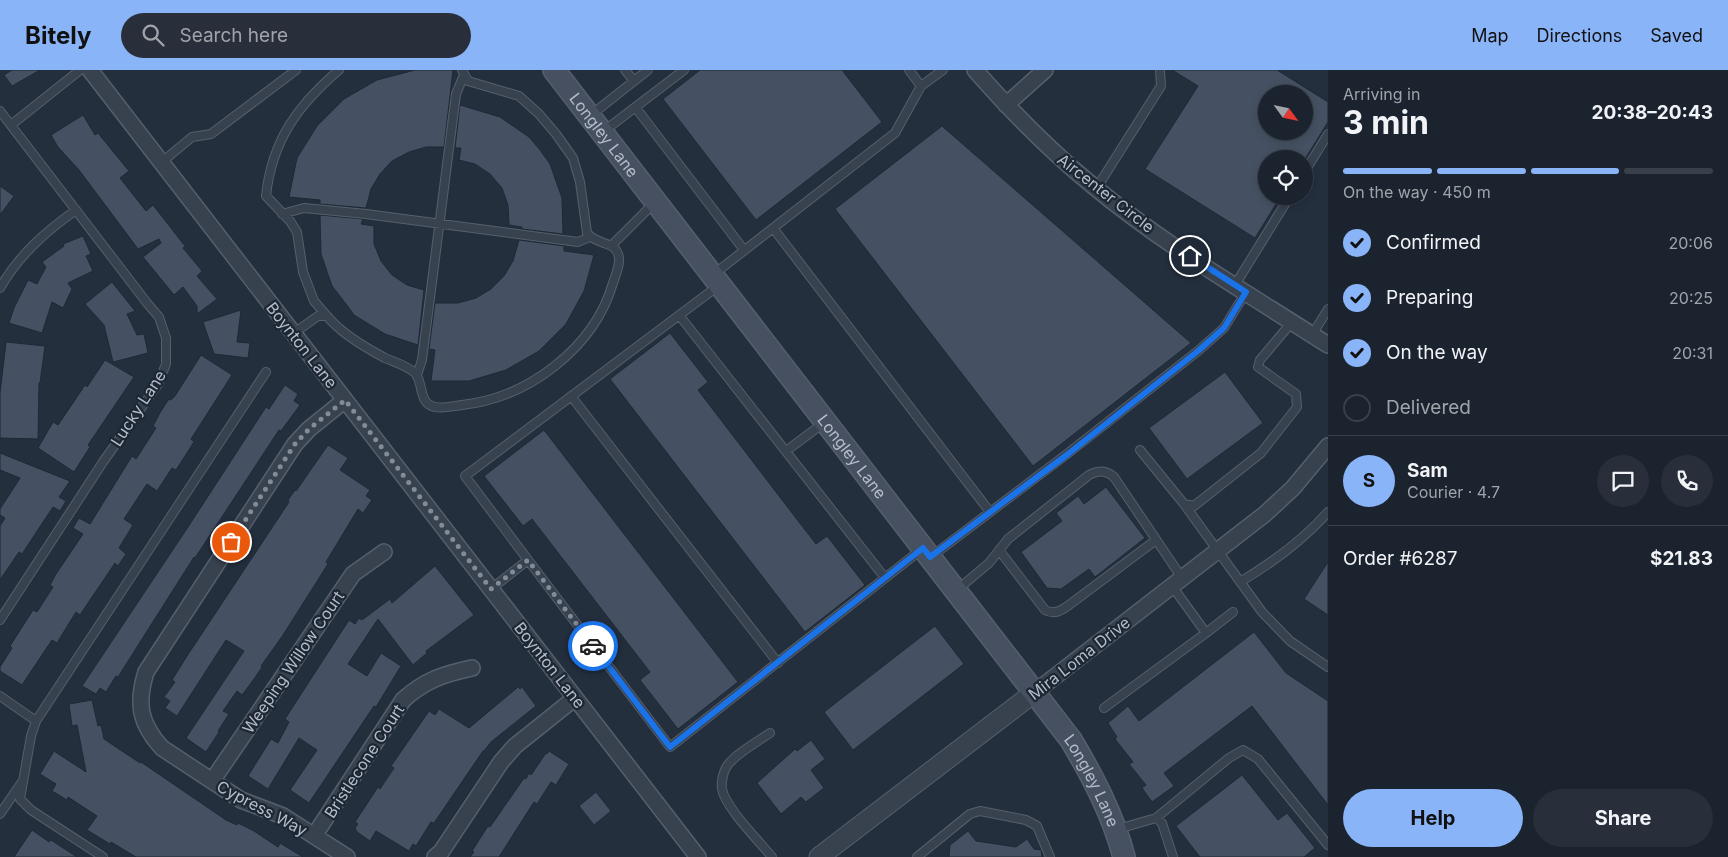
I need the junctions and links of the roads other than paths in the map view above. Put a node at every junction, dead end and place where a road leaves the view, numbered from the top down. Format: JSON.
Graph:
{"nodes":[{"id":1,"x":80,"y":70,"type":"edge"},
{"id":2,"x":90,"y":70,"type":"edge"},
{"id":3,"x":296,"y":70,"type":"edge"},
{"id":4,"x":339,"y":70,"type":"edge"},
{"id":5,"x":554,"y":70,"type":"edge"},
{"id":6,"x":625,"y":70,"type":"edge"},
{"id":7,"x":648,"y":70,"type":"edge"},
{"id":8,"x":684,"y":70,"type":"edge"},
{"id":9,"x":909,"y":70,"type":"edge"},
{"id":10,"x":943,"y":70,"type":"edge"},
{"id":11,"x":975,"y":70,"type":"edge"},
{"id":12,"x":1045,"y":70,"type":"edge"},
{"id":13,"x":1160,"y":70,"type":"edge"},
{"id":14,"x":463,"y":72,"type":"edge"},
{"id":15,"x":634,"y":81,"type":"junction"},
{"id":16,"x":921,"y":86,"type":"junction"},
{"id":17,"x":1006,"y":105,"type":"junction"},
{"id":18,"x":636,"y":108,"type":"junction"},
{"id":19,"x":0,"y":111,"type":"edge"},
{"id":20,"x":589,"y":116,"type":"junction"},
{"id":21,"x":11,"y":125,"type":"junction"},
{"id":22,"x":602,"y":133,"type":"junction"},
{"id":23,"x":1328,"y":134,"type":"edge"},
{"id":24,"x":1313,"y":159,"type":"edge"},
{"id":25,"x":162,"y":162,"type":"junction"},
{"id":26,"x":1096,"y":189,"type":"junction"},
{"id":27,"x":656,"y":202,"type":"junction"},
{"id":28,"x":1285,"y":205,"type":"edge"},
{"id":29,"x":76,"y":210,"type":"junction"},
{"id":30,"x":282,"y":214,"type":"junction"},
{"id":31,"x":440,"y":224,"type":"junction"},
{"id":32,"x":773,"y":228,"type":"junction"},
{"id":33,"x":590,"y":236,"type":"junction"},
{"id":34,"x":611,"y":246,"type":"junction"},
{"id":35,"x":744,"y":250,"type":"junction"},
{"id":36,"x":716,"y":280,"type":"junction"},
{"id":37,"x":0,"y":288,"type":"edge"},
{"id":38,"x":1240,"y":289,"type":"junction"},
{"id":39,"x":1328,"y":309,"type":"edge"},
{"id":40,"x":679,"y":315,"type":"junction"},
{"id":41,"x":327,"y":316,"type":"junction"},
{"id":42,"x":1292,"y":322,"type":"junction"},
{"id":43,"x":294,"y":333,"type":"junction"},
{"id":44,"x":1312,"y":335,"type":"junction"},
{"id":45,"x":1328,"y":345,"type":"edge"},
{"id":46,"x":266,"y":372,"type":"dead end"},
{"id":47,"x":417,"y":375,"type":"junction"},
{"id":48,"x":571,"y":396,"type":"junction"},
{"id":49,"x":345,"y":400,"type":"junction"},
{"id":50,"x":825,"y":422,"type":"junction"},
{"id":51,"x":1328,"y":446,"type":"edge"},
{"id":52,"x":1140,"y":450,"type":"dead end"},
{"id":53,"x":786,"y":451,"type":"junction"},
{"id":54,"x":1184,"y":504,"type":"junction"},
{"id":55,"x":990,"y":512,"type":"junction"},
{"id":56,"x":1328,"y":512,"type":"edge"},
{"id":57,"x":1156,"y":540,"type":"junction"},
{"id":58,"x":999,"y":550,"type":"junction"},
{"id":59,"x":1217,"y":551,"type":"junction"},
{"id":60,"x":384,"y":552,"type":"dead end"},
{"id":61,"x":927,"y":553,"type":"junction"},
{"id":62,"x":528,"y":560,"type":"junction"},
{"id":63,"x":885,"y":578,"type":"junction"},
{"id":64,"x":1177,"y":582,"type":"junction"},
{"id":65,"x":1240,"y":582,"type":"junction"},
{"id":66,"x":491,"y":589,"type":"junction"},
{"id":67,"x":956,"y":591,"type":"junction"},
{"id":68,"x":1233,"y":612,"type":"dead end"},
{"id":69,"x":0,"y":620,"type":"edge"},
{"id":70,"x":1206,"y":633,"type":"junction"},
{"id":71,"x":778,"y":663,"type":"junction"},
{"id":72,"x":1328,"y":667,"type":"edge"},
{"id":73,"x":472,"y":668,"type":"dead end"},
{"id":74,"x":1034,"y":692,"type":"junction"},
{"id":75,"x":0,"y":696,"type":"edge"},
{"id":76,"x":575,"y":698,"type":"junction"},
{"id":77,"x":1104,"y":708,"type":"dead end"},
{"id":78,"x":36,"y":720,"type":"junction"},
{"id":79,"x":770,"y":733,"type":"dead end"},
{"id":80,"x":23,"y":781,"type":"junction"},
{"id":81,"x":212,"y":781,"type":"junction"},
{"id":82,"x":0,"y":814,"type":"edge"},
{"id":83,"x":1156,"y":818,"type":"junction"},
{"id":84,"x":1116,"y":830,"type":"junction"},
{"id":85,"x":314,"y":836,"type":"junction"},
{"id":86,"x":1328,"y":845,"type":"edge"},
{"id":87,"x":103,"y":857,"type":"edge"},
{"id":88,"x":347,"y":857,"type":"edge"},
{"id":89,"x":435,"y":857,"type":"edge"},
{"id":90,"x":698,"y":857,"type":"edge"},
{"id":91,"x":772,"y":857,"type":"edge"},
{"id":92,"x":819,"y":857,"type":"edge"},
{"id":93,"x":917,"y":857,"type":"edge"},
{"id":94,"x":1050,"y":857,"type":"edge"},
{"id":95,"x":1124,"y":857,"type":"edge"},
{"id":96,"x":1174,"y":857,"type":"edge"}],
"edges":[{"from":1,"to":21,"type":"lane"},
{"from":2,"to":25,"type":"street","name":"Boynton Lane"},
{"from":3,"to":25,"type":"lane"},
{"from":4,"to":30,"type":"lane"},
{"from":5,"to":20,"type":"main road","name":"Longley Lane"},
{"from":6,"to":15,"type":"lane"},
{"from":7,"to":15,"type":"lane"},
{"from":8,"to":18,"type":"lane"},
{"from":9,"to":16,"type":"lane"},
{"from":10,"to":16,"type":"lane"},
{"from":11,"to":17,"type":"street","name":"Aircenter Circle"},
{"from":12,"to":17,"type":"street"},
{"from":13,"to":26,"type":"lane"},
{"from":14,"to":31,"type":"lane"},
{"from":14,"to":33,"type":"lane"},
{"from":15,"to":20,"type":"lane"},
{"from":16,"to":32,"type":"lane"},
{"from":17,"to":26,"type":"street","name":"Aircenter Circle"},
{"from":18,"to":22,"type":"lane"},
{"from":18,"to":35,"type":"lane"},
{"from":19,"to":21,"type":"lane","name":"Lucky Lane"},
{"from":20,"to":22,"type":"main road","name":"Longley Lane"},
{"from":21,"to":29,"type":"lane","name":"Lucky Lane"},
{"from":22,"to":27,"type":"main road","name":"Longley Lane"},
{"from":23,"to":24,"type":"lane"},
{"from":25,"to":43,"type":"street","name":"Boynton Lane"},
{"from":26,"to":38,"type":"street","name":"Aircenter Circle"},
{"from":27,"to":34,"type":"lane"},
{"from":27,"to":36,"type":"main road","name":"Longley Lane"},
{"from":28,"to":38,"type":"lane"},
{"from":29,"to":37,"type":"lane"},
{"from":29,"to":69,"type":"lane","name":"Lucky Lane"},
{"from":30,"to":31,"type":"lane"},
{"from":30,"to":41,"type":"lane"},
{"from":31,"to":33,"type":"lane"},
{"from":31,"to":47,"type":"lane"},
{"from":32,"to":35,"type":"lane"},
{"from":32,"to":55,"type":"lane"},
{"from":33,"to":34,"type":"lane"},
{"from":34,"to":47,"type":"lane"},
{"from":35,"to":36,"type":"lane"},
{"from":36,"to":40,"type":"lane"},
{"from":36,"to":50,"type":"main road","name":"Longley Lane"},
{"from":38,"to":42,"type":"street","name":"Aircenter Circle"},
{"from":38,"to":55,"type":"lane"},
{"from":39,"to":44,"type":"lane"},
{"from":40,"to":48,"type":"lane"},
{"from":40,"to":53,"type":"lane"},
{"from":41,"to":43,"type":"lane"},
{"from":41,"to":47,"type":"lane"},
{"from":42,"to":44,"type":"street","name":"Aircenter Circle"},
{"from":42,"to":54,"type":"lane"},
{"from":43,"to":49,"type":"street","name":"Boynton Lane"},
{"from":44,"to":45,"type":"street","name":"Aircenter Circle"},
{"from":46,"to":78,"type":"lane"},
{"from":48,"to":62,"type":"lane"},
{"from":48,"to":71,"type":"lane"},
{"from":49,"to":66,"type":"street","name":"Boynton Lane"},
{"from":49,"to":81,"type":"street","name":"Cypress Way"},
{"from":50,"to":53,"type":"lane"},
{"from":50,"to":61,"type":"main road","name":"Longley Lane"},
{"from":51,"to":59,"type":"street","name":"Mira Loma Drive"},
{"from":52,"to":54,"type":"lane"},
{"from":53,"to":63,"type":"lane"},
{"from":54,"to":59,"type":"lane"},
{"from":55,"to":61,"type":"lane"},
{"from":56,"to":65,"type":"lane"},
{"from":57,"to":58,"type":"lane"},
{"from":57,"to":58,"type":"lane"},
{"from":57,"to":64,"type":"lane"},
{"from":58,"to":67,"type":"lane"},
{"from":59,"to":64,"type":"street","name":"Mira Loma Drive"},
{"from":59,"to":65,"type":"lane"},
{"from":60,"to":81,"type":"street","name":"Weeping Willow Court"},
{"from":61,"to":63,"type":"lane"},
{"from":61,"to":67,"type":"main road","name":"Longley Lane"},
{"from":62,"to":66,"type":"lane"},
{"from":62,"to":71,"type":"lane"},
{"from":63,"to":71,"type":"lane"},
{"from":64,"to":70,"type":"lane"},
{"from":64,"to":74,"type":"street","name":"Mira Loma Drive"},
{"from":65,"to":72,"type":"lane"},
{"from":66,"to":76,"type":"street","name":"Boynton Lane"},
{"from":67,"to":74,"type":"main road","name":"Longley Lane"},
{"from":68,"to":70,"type":"lane"},
{"from":70,"to":77,"type":"lane"},
{"from":73,"to":85,"type":"street","name":"Bristlecone Court"},
{"from":74,"to":84,"type":"main road","name":"Longley Lane"},
{"from":74,"to":92,"type":"street","name":"Mira Loma Drive"},
{"from":75,"to":78,"type":"lane"},
{"from":76,"to":89,"type":"street"},
{"from":76,"to":90,"type":"street","name":"Boynton Lane"},
{"from":78,"to":80,"type":"lane"},
{"from":79,"to":91,"type":"lane"},
{"from":80,"to":82,"type":"lane"},
{"from":80,"to":87,"type":"lane"},
{"from":81,"to":85,"type":"street","name":"Cypress Way"},
{"from":83,"to":84,"type":"lane"},
{"from":83,"to":86,"type":"lane"},
{"from":83,"to":96,"type":"lane"},
{"from":84,"to":95,"type":"main road","name":"Longley Lane"},
{"from":85,"to":88,"type":"street","name":"Cypress Way"},
{"from":93,"to":94,"type":"lane"}]}
